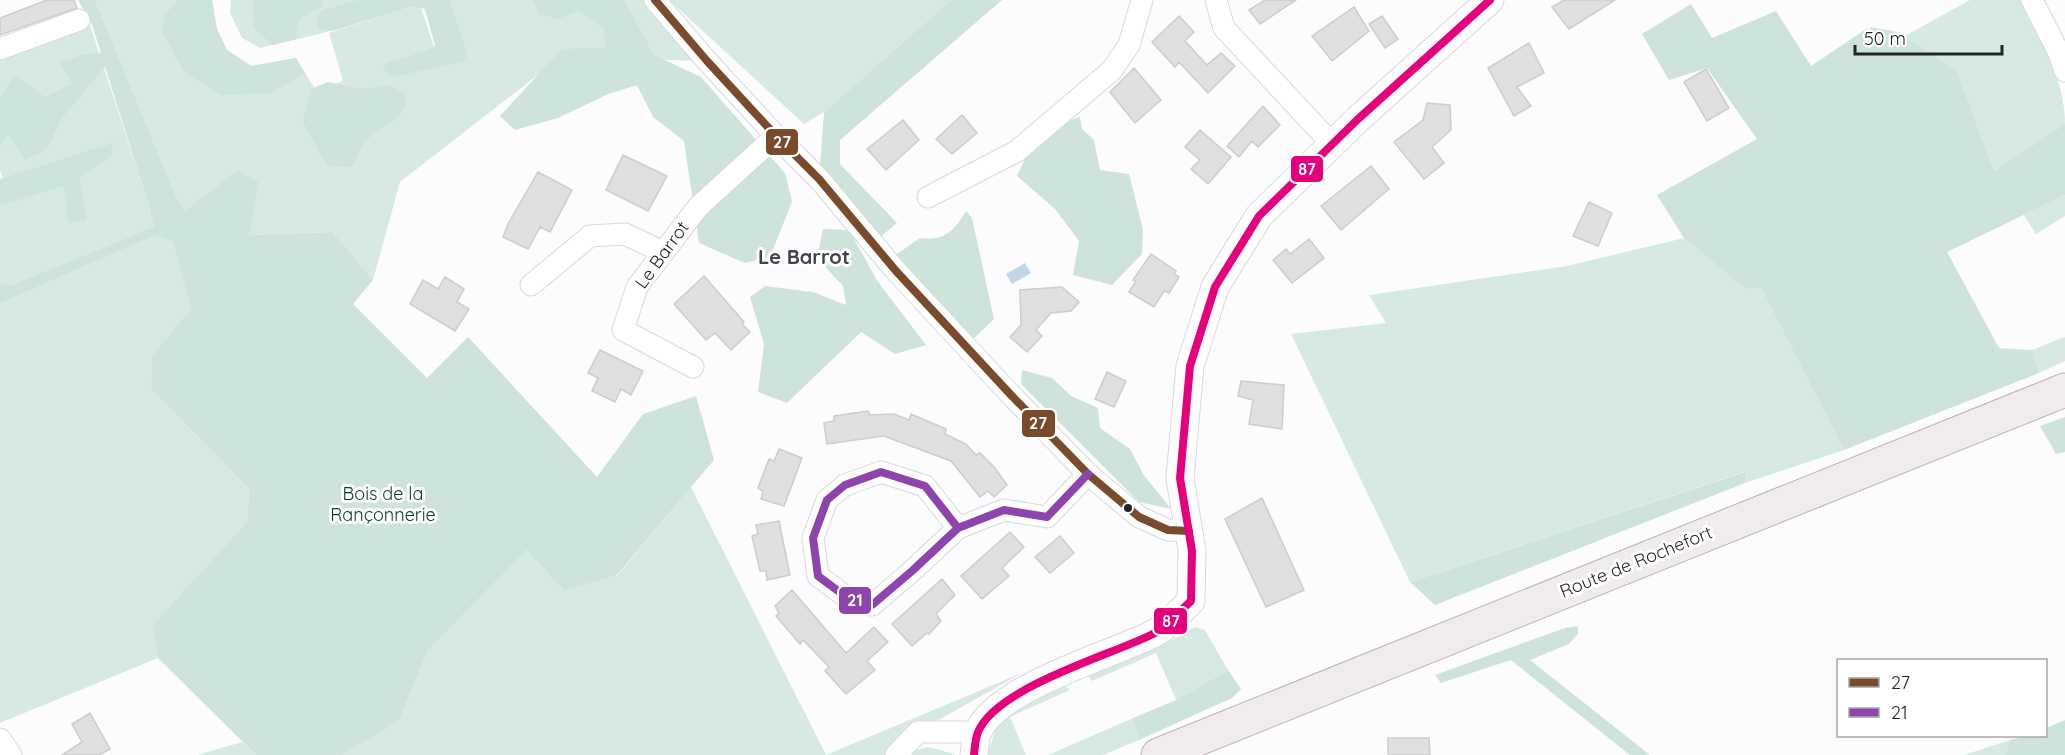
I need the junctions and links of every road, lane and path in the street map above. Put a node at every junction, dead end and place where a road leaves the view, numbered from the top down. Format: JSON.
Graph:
{"nodes":[{"id":1,"x":655,"y":0,"type":"edge"},
{"id":2,"x":1142,"y":0,"type":"edge"},
{"id":3,"x":1216,"y":0,"type":"edge"},
{"id":4,"x":1490,"y":0,"type":"edge"},
{"id":5,"x":2032,"y":0,"type":"edge"},
{"id":6,"x":79,"y":20,"type":"dead end"},
{"id":7,"x":0,"y":49,"type":"edge"},
{"id":8,"x":2063,"y":59,"type":"edge"},
{"id":9,"x":776,"y":136,"type":"junction"},
{"id":10,"x":1332,"y":144,"type":"junction"},
{"id":11,"x":928,"y":197,"type":"dead end"},
{"id":12,"x":663,"y":252,"type":"junction"},
{"id":13,"x":531,"y":285,"type":"dead end"},
{"id":14,"x":693,"y":367,"type":"dead end"},
{"id":15,"x":2065,"y":390,"type":"edge"},
{"id":16,"x":1088,"y":474,"type":"junction"},
{"id":17,"x":958,"y":528,"type":"junction"},
{"id":18,"x":1189,"y":531,"type":"junction"},
{"id":19,"x":1208,"y":735,"type":"junction"},
{"id":20,"x":0,"y":739,"type":"edge"},
{"id":21,"x":976,"y":744,"type":"edge"},
{"id":22,"x":11,"y":755,"type":"edge"},
{"id":23,"x":896,"y":755,"type":"edge"},
{"id":24,"x":1158,"y":755,"type":"edge"},
{"id":25,"x":1174,"y":755,"type":"edge"}],
"edges":[{"from":1,"to":9,"type":"street"},
{"from":2,"to":11,"type":"street"},
{"from":3,"to":10,"type":"street"},
{"from":4,"to":10,"type":"street"},
{"from":5,"to":8,"type":"street"},
{"from":6,"to":7,"type":"street"},
{"from":9,"to":12,"type":"street","name":"Le Barrot"},
{"from":9,"to":16,"type":"street"},
{"from":10,"to":18,"type":"street"},
{"from":12,"to":13,"type":"street"},
{"from":12,"to":14,"type":"street","name":"Le Barrot"},
{"from":15,"to":19,"type":"main road","name":"Route de Rochefort"},
{"from":16,"to":17,"type":"street"},
{"from":16,"to":18,"type":"street"},
{"from":17,"to":17,"type":"street"},
{"from":18,"to":21,"type":"street"},
{"from":19,"to":24,"type":"main road","name":"Route de Rochefort"},
{"from":19,"to":25,"type":"main road","name":"Route de Rochefort"},
{"from":20,"to":22,"type":"street"},
{"from":21,"to":23,"type":"street"}]}
